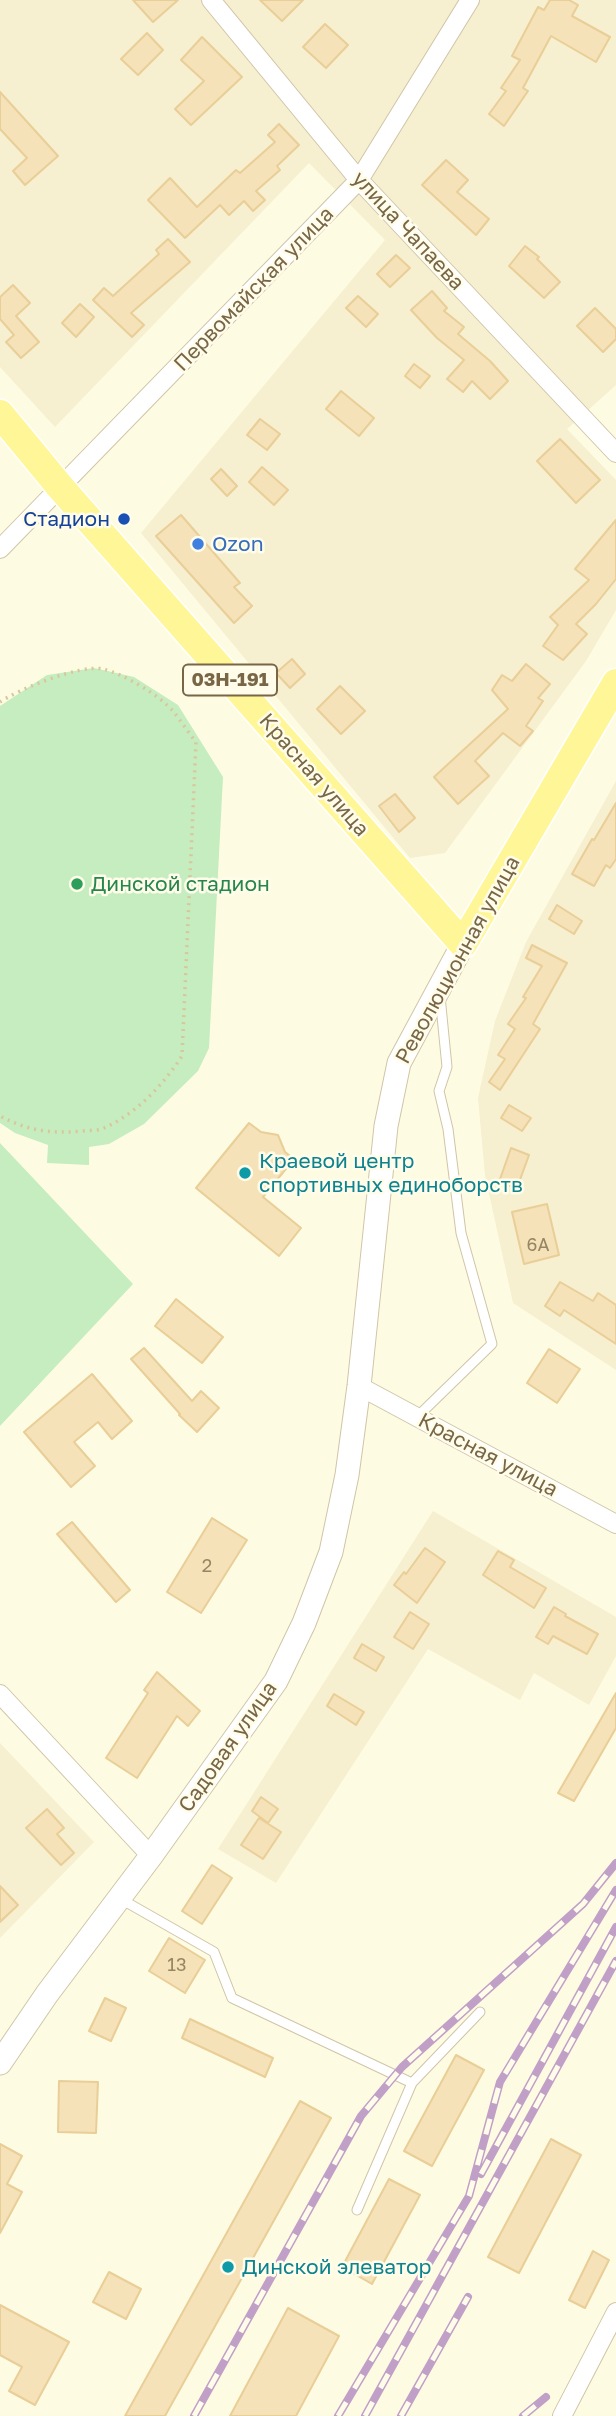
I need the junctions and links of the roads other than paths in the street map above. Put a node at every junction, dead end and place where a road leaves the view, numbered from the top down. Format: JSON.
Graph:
{"nodes":[{"id":1,"x":211,"y":0,"type":"edge"},
{"id":2,"x":470,"y":0,"type":"edge"},
{"id":3,"x":359,"y":180,"type":"junction"},
{"id":4,"x":0,"y":414,"type":"edge"},
{"id":5,"x":616,"y":453,"type":"edge"},
{"id":6,"x":61,"y":488,"type":"junction"},
{"id":7,"x":0,"y":549,"type":"edge"},
{"id":8,"x":616,"y":683,"type":"edge"},
{"id":9,"x":463,"y":944,"type":"junction"},
{"id":10,"x":439,"y":987,"type":"junction"},
{"id":11,"x":359,"y":1386,"type":"junction"},
{"id":12,"x":417,"y":1417,"type":"junction"},
{"id":13,"x":616,"y":1524,"type":"edge"},
{"id":14,"x":0,"y":1694,"type":"edge"},
{"id":15,"x":151,"y":1856,"type":"junction"},
{"id":16,"x":119,"y":1898,"type":"junction"},
{"id":17,"x":480,"y":2012,"type":"dead end"},
{"id":18,"x":0,"y":2063,"type":"edge"},
{"id":19,"x":412,"y":2083,"type":"junction"},
{"id":20,"x":357,"y":2210,"type":"dead end"},
{"id":21,"x":616,"y":2312,"type":"edge"},
{"id":22,"x":562,"y":2416,"type":"edge"}],
"edges":[{"from":1,"to":3,"type":"street","name":"улица Чапаева"},
{"from":2,"to":3,"type":"street","name":"Первомайская улица"},
{"from":3,"to":5,"type":"street","name":"улица Чапаева"},
{"from":3,"to":6,"type":"street","name":"Первомайская улица"},
{"from":4,"to":6,"type":"main road","name":"Красная улица","number":"03Н-191"},
{"from":6,"to":7,"type":"street","name":"Первомайская улица"},
{"from":6,"to":9,"type":"main road","name":"Красная улица","number":"03Н-191"},
{"from":8,"to":9,"type":"main road","name":"Революционная улица"},
{"from":9,"to":10,"type":"street","name":"Революционная улица"},
{"from":10,"to":11,"type":"street","name":"Революционная улица"},
{"from":10,"to":12,"type":"lane"},
{"from":11,"to":12,"type":"street","name":"Красная улица"},
{"from":11,"to":15,"type":"street","name":"Садовая улица"},
{"from":12,"to":13,"type":"street","name":"Красная улица"},
{"from":14,"to":15,"type":"street"},
{"from":15,"to":16,"type":"street","name":"Садовая улица"},
{"from":16,"to":18,"type":"street","name":"Садовая улица"},
{"from":16,"to":19,"type":"lane"},
{"from":17,"to":19,"type":"lane"},
{"from":19,"to":20,"type":"lane"},
{"from":21,"to":22,"type":"street"}]}
